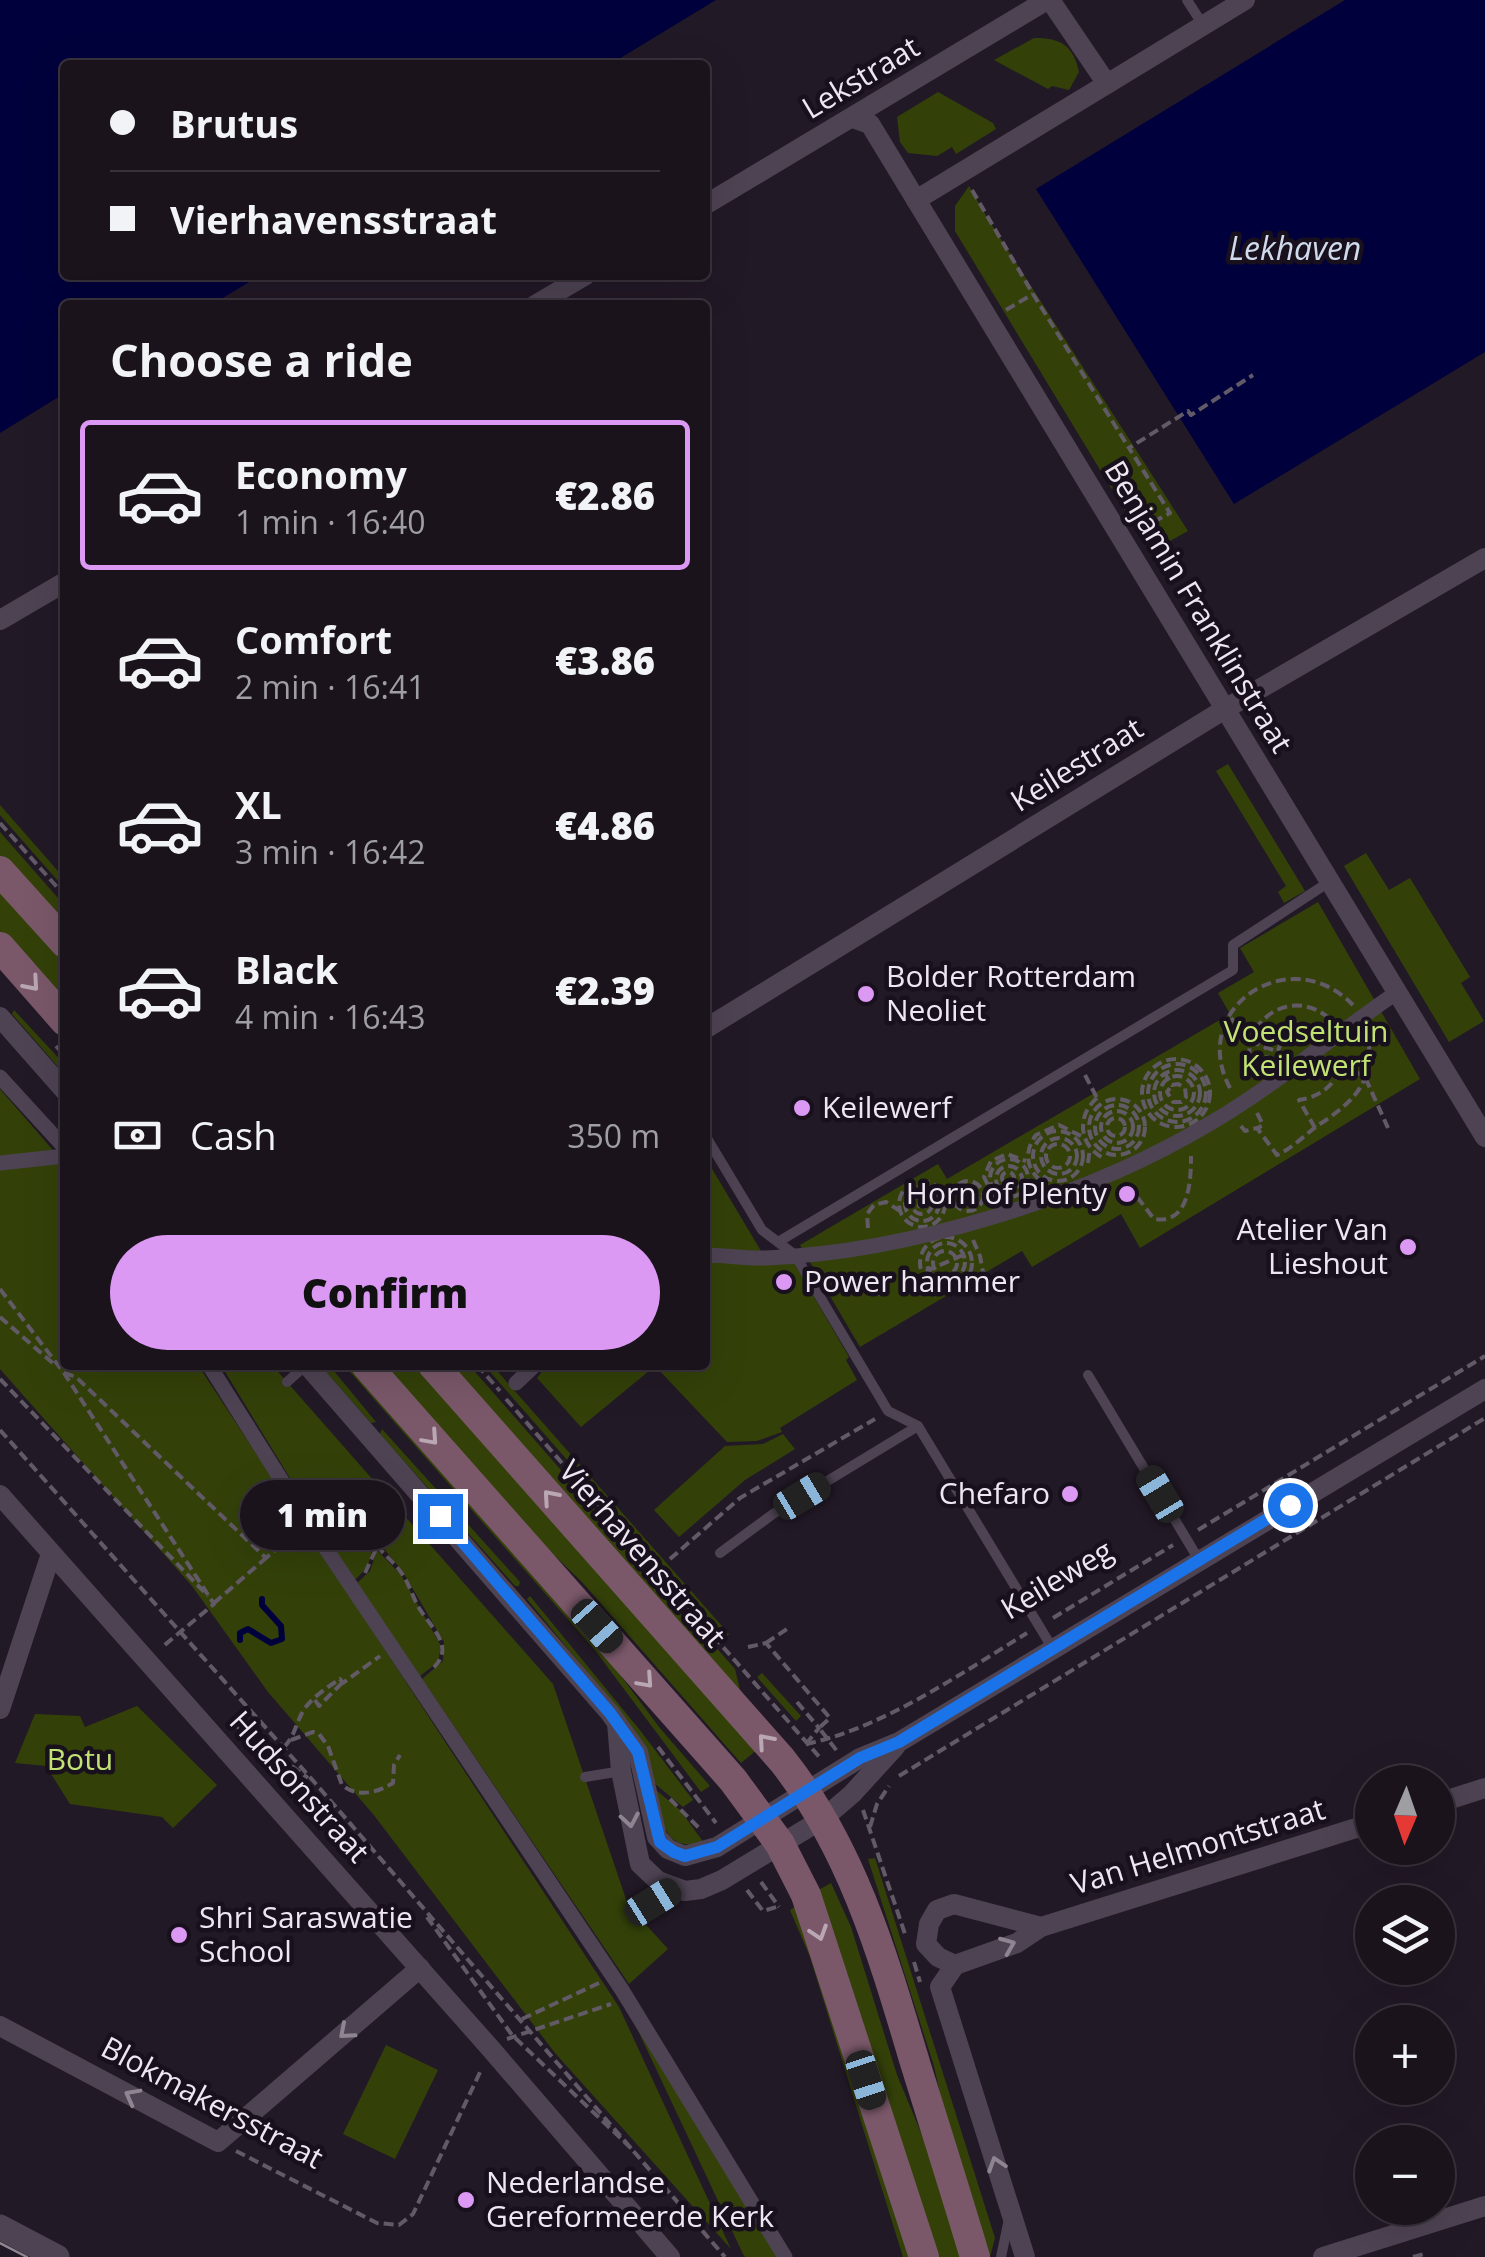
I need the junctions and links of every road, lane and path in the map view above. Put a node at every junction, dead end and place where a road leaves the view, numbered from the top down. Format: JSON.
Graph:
{"nodes":[{"id":1,"x":1048,"y":0,"type":"edge"},
{"id":2,"x":1187,"y":0,"type":"edge"},
{"id":3,"x":1244,"y":0,"type":"edge"},
{"id":4,"x":1202,"y":25,"type":"junction"},
{"id":5,"x":1108,"y":84,"type":"junction"},
{"id":6,"x":853,"y":118,"type":"junction"},
{"id":7,"x":961,"y":173,"type":"junction"},
{"id":8,"x":916,"y":200,"type":"junction"},
{"id":9,"x":710,"y":202,"type":"edge"},
{"id":10,"x":578,"y":280,"type":"edge"},
{"id":11,"x":1032,"y":294,"type":"junction"},
{"id":12,"x":544,"y":300,"type":"edge"},
{"id":13,"x":988,"y":320,"type":"junction"},
{"id":14,"x":1254,"y":375,"type":"dead end"},
{"id":15,"x":1129,"y":448,"type":"junction"},
{"id":16,"x":1122,"y":540,"type":"junction"},
{"id":17,"x":1485,"y":558,"type":"edge"},
{"id":18,"x":60,"y":585,"type":"edge"},
{"id":19,"x":0,"y":620,"type":"edge"},
{"id":20,"x":1225,"y":710,"type":"junction"},
{"id":21,"x":0,"y":823,"type":"edge"},
{"id":22,"x":0,"y":870,"type":"edge"},
{"id":23,"x":1329,"y":882,"type":"junction"},
{"id":24,"x":60,"y":890,"type":"edge"},
{"id":25,"x":60,"y":938,"type":"edge"},
{"id":26,"x":0,"y":947,"type":"edge"},
{"id":27,"x":1396,"y":993,"type":"junction"},
{"id":28,"x":60,"y":1015,"type":"edge"},
{"id":29,"x":1230,"y":1016,"type":"dead end"},
{"id":30,"x":0,"y":1018,"type":"edge"},
{"id":31,"x":710,"y":1027,"type":"edge"},
{"id":32,"x":1278,"y":1052,"type":"junction"},
{"id":33,"x":1311,"y":1053,"type":"junction"},
{"id":34,"x":1166,"y":1073,"type":"junction"},
{"id":35,"x":0,"y":1077,"type":"edge"},
{"id":36,"x":1201,"y":1079,"type":"junction"},
{"id":37,"x":60,"y":1084,"type":"edge"},
{"id":38,"x":1172,"y":1085,"type":"junction"},
{"id":39,"x":1185,"y":1088,"type":"junction"},
{"id":40,"x":1168,"y":1098,"type":"junction"},
{"id":41,"x":1106,"y":1111,"type":"junction"},
{"id":42,"x":1230,"y":1111,"type":"junction"},
{"id":43,"x":1144,"y":1112,"type":"junction"},
{"id":44,"x":1388,"y":1128,"type":"dead end"},
{"id":45,"x":1186,"y":1137,"type":"junction"},
{"id":46,"x":1485,"y":1137,"type":"edge"},
{"id":47,"x":1050,"y":1140,"type":"junction"},
{"id":48,"x":1088,"y":1141,"type":"junction"},
{"id":49,"x":710,"y":1143,"type":"edge"},
{"id":50,"x":60,"y":1146,"type":"edge"},
{"id":51,"x":1285,"y":1152,"type":"dead end"},
{"id":52,"x":60,"y":1153,"type":"edge"},
{"id":53,"x":0,"y":1163,"type":"edge"},
{"id":54,"x":1035,"y":1167,"type":"junction"},
{"id":55,"x":1118,"y":1170,"type":"junction"},
{"id":56,"x":1017,"y":1174,"type":"junction"},
{"id":57,"x":976,"y":1193,"type":"junction"},
{"id":58,"x":935,"y":1199,"type":"junction"},
{"id":59,"x":906,"y":1210,"type":"junction"},
{"id":60,"x":968,"y":1223,"type":"junction"},
{"id":61,"x":900,"y":1224,"type":"dead end"},
{"id":62,"x":873,"y":1233,"type":"dead end"},
{"id":63,"x":778,"y":1242,"type":"junction"},
{"id":64,"x":975,"y":1245,"type":"junction"},
{"id":65,"x":967,"y":1252,"type":"junction"},
{"id":66,"x":710,"y":1255,"type":"edge"},
{"id":67,"x":795,"y":1255,"type":"junction"},
{"id":68,"x":956,"y":1258,"type":"junction"},
{"id":69,"x":928,"y":1270,"type":"junction"},
{"id":70,"x":985,"y":1283,"type":"dead end"},
{"id":71,"x":0,"y":1290,"type":"edge"},
{"id":72,"x":0,"y":1316,"type":"edge"},
{"id":73,"x":1485,"y":1356,"type":"edge"},
{"id":74,"x":60,"y":1368,"type":"edge"},
{"id":75,"x":60,"y":1369,"type":"edge"},
{"id":76,"x":61,"y":1370,"type":"edge"},
{"id":77,"x":62,"y":1370,"type":"edge"},
{"id":78,"x":212,"y":1370,"type":"edge"},
{"id":79,"x":301,"y":1370,"type":"edge"},
{"id":80,"x":311,"y":1370,"type":"edge"},
{"id":81,"x":370,"y":1370,"type":"edge"},
{"id":82,"x":437,"y":1370,"type":"edge"},
{"id":83,"x":481,"y":1370,"type":"edge"},
{"id":84,"x":530,"y":1370,"type":"edge"},
{"id":85,"x":64,"y":1373,"type":"junction"},
{"id":86,"x":1088,"y":1376,"type":"dead end"},
{"id":87,"x":0,"y":1379,"type":"edge"},
{"id":88,"x":287,"y":1382,"type":"dead end"},
{"id":89,"x":516,"y":1383,"type":"dead end"},
{"id":90,"x":1485,"y":1389,"type":"edge"},
{"id":91,"x":888,"y":1411,"type":"junction"},
{"id":92,"x":1485,"y":1418,"type":"edge"},
{"id":93,"x":918,"y":1426,"type":"junction"},
{"id":94,"x":0,"y":1430,"type":"edge"},
{"id":95,"x":0,"y":1495,"type":"edge"},
{"id":96,"x":388,"y":1506,"type":"dead end"},
{"id":97,"x":378,"y":1515,"type":"junction"},
{"id":98,"x":306,"y":1519,"type":"junction"},
{"id":99,"x":1186,"y":1537,"type":"junction"},
{"id":100,"x":377,"y":1547,"type":"junction"},
{"id":101,"x":720,"y":1553,"type":"dead end"},
{"id":102,"x":51,"y":1554,"type":"junction"},
{"id":103,"x":266,"y":1558,"type":"junction"},
{"id":104,"x":670,"y":1559,"type":"dead end"},
{"id":105,"x":1198,"y":1560,"type":"junction"},
{"id":106,"x":351,"y":1586,"type":"junction"},
{"id":107,"x":214,"y":1604,"type":"junction"},
{"id":108,"x":1038,"y":1626,"type":"junction"},
{"id":109,"x":787,"y":1629,"type":"dead end"},
{"id":110,"x":181,"y":1630,"type":"junction"},
{"id":111,"x":766,"y":1643,"type":"junction"},
{"id":112,"x":166,"y":1644,"type":"dead end"},
{"id":113,"x":748,"y":1647,"type":"dead end"},
{"id":114,"x":1052,"y":1650,"type":"junction"},
{"id":115,"x":360,"y":1670,"type":"dead end"},
{"id":116,"x":808,"y":1678,"type":"dead end"},
{"id":117,"x":415,"y":1682,"type":"junction"},
{"id":118,"x":800,"y":1683,"type":"junction"},
{"id":119,"x":797,"y":1702,"type":"dead end"},
{"id":120,"x":0,"y":1708,"type":"edge"},
{"id":121,"x":617,"y":1723,"type":"junction"},
{"id":122,"x":819,"y":1728,"type":"junction"},
{"id":123,"x":828,"y":1739,"type":"junction"},
{"id":124,"x":291,"y":1740,"type":"junction"},
{"id":125,"x":899,"y":1742,"type":"junction"},
{"id":126,"x":806,"y":1744,"type":"junction"},
{"id":127,"x":284,"y":1748,"type":"junction"},
{"id":128,"x":400,"y":1755,"type":"dead end"},
{"id":129,"x":642,"y":1768,"type":"junction"},
{"id":130,"x":620,"y":1771,"type":"junction"},
{"id":131,"x":585,"y":1776,"type":"dead end"},
{"id":132,"x":1485,"y":1788,"type":"edge"},
{"id":133,"x":806,"y":1790,"type":"junction"},
{"id":134,"x":1455,"y":1798,"type":"edge"},
{"id":135,"x":824,"y":1818,"type":"junction"},
{"id":136,"x":870,"y":1827,"type":"dead end"},
{"id":137,"x":1355,"y":1828,"type":"edge"},
{"id":138,"x":772,"y":1831,"type":"junction"},
{"id":139,"x":675,"y":1889,"type":"junction"},
{"id":140,"x":771,"y":1894,"type":"dead end"},
{"id":141,"x":415,"y":1901,"type":"junction"},
{"id":142,"x":779,"y":1906,"type":"dead end"},
{"id":143,"x":639,"y":1915,"type":"dead end"},
{"id":144,"x":1042,"y":1927,"type":"junction"},
{"id":145,"x":955,"y":1964,"type":"junction"},
{"id":146,"x":420,"y":1968,"type":"junction"},
{"id":147,"x":596,"y":1984,"type":"dead end"},
{"id":148,"x":611,"y":2004,"type":"dead end"},
{"id":149,"x":522,"y":2019,"type":"junction"},
{"id":150,"x":0,"y":2026,"type":"edge"},
{"id":151,"x":530,"y":2028,"type":"junction"},
{"id":152,"x":512,"y":2036,"type":"junction"},
{"id":153,"x":491,"y":2049,"type":"junction"},
{"id":154,"x":218,"y":2142,"type":"junction"},
{"id":155,"x":648,"y":2164,"type":"junction"},
{"id":156,"x":1485,"y":2206,"type":"edge"},
{"id":157,"x":1010,"y":2208,"type":"junction"},
{"id":158,"x":0,"y":2226,"type":"edge"},
{"id":159,"x":57,"y":2257,"type":"edge"},
{"id":160,"x":670,"y":2257,"type":"edge"},
{"id":161,"x":726,"y":2257,"type":"edge"},
{"id":162,"x":785,"y":2257,"type":"edge"},
{"id":163,"x":924,"y":2257,"type":"edge"},
{"id":164,"x":976,"y":2257,"type":"edge"},
{"id":165,"x":1001,"y":2257,"type":"edge"},
{"id":166,"x":1025,"y":2257,"type":"edge"},
{"id":167,"x":1323,"y":2257,"type":"edge"},
{"id":168,"x":1413,"y":2257,"type":"edge"},
{"id":169,"x":1425,"y":2257,"type":"edge"}],
"edges":[{"from":1,"to":5,"type":"street","name":"Lekstraat"},
{"from":1,"to":6,"type":"street","name":"Lekstraat"},
{"from":2,"to":4,"type":"lane"},
{"from":3,"to":4,"type":"street"},
{"from":4,"to":5,"type":"street"},
{"from":5,"to":7,"type":"street"},
{"from":6,"to":8,"type":"street","name":"Benjamin Franklinstraat"},
{"from":6,"to":9,"type":"street","name":"Lekstraat"},
{"from":7,"to":8,"type":"street"},
{"from":7,"to":11,"type":"path"},
{"from":8,"to":13,"type":"street","name":"Benjamin Franklinstraat"},
{"from":10,"to":12,"type":"street"},
{"from":11,"to":13,"type":"path"},
{"from":11,"to":15,"type":"path"},
{"from":13,"to":16,"type":"street","name":"Benjamin Franklinstraat"},
{"from":14,"to":15,"type":"path"},
{"from":15,"to":16,"type":"path"},
{"from":16,"to":20,"type":"street","name":"Benjamin Franklinstraat"},
{"from":17,"to":20,"type":"street","name":"Keilestraat"},
{"from":18,"to":19,"type":"street"},
{"from":20,"to":23,"type":"street","name":"Benjamin Franklinstraat"},
{"from":20,"to":31,"type":"street","name":"Keilestraat"},
{"from":21,"to":24,"type":"path"},
{"from":22,"to":25,"type":"main road"},
{"from":23,"to":27,"type":"street","name":"Benjamin Franklinstraat"},
{"from":23,"to":63,"type":"lane"},
{"from":26,"to":28,"type":"main road","one_way":true},
{"from":27,"to":33,"type":"street"},
{"from":27,"to":46,"type":"street","name":"Benjamin Franklinstraat"},
{"from":29,"to":32,"type":"path"},
{"from":30,"to":37,"type":"street"},
{"from":32,"to":33,"type":"path"},
{"from":32,"to":33,"type":"path"},
{"from":33,"to":42,"type":"street"},
{"from":33,"to":44,"type":"path"},
{"from":34,"to":36,"type":"path"},
{"from":34,"to":36,"type":"path"},
{"from":34,"to":38,"type":"path"},
{"from":34,"to":43,"type":"path"},
{"from":34,"to":43,"type":"path"},
{"from":35,"to":50,"type":"street"},
{"from":36,"to":39,"type":"path"},
{"from":36,"to":43,"type":"path"},
{"from":36,"to":43,"type":"path"},
{"from":36,"to":43,"type":"path"},
{"from":38,"to":39,"type":"path"},
{"from":38,"to":40,"type":"path"},
{"from":39,"to":40,"type":"path"},
{"from":40,"to":43,"type":"path"},
{"from":41,"to":43,"type":"path"},
{"from":41,"to":43,"type":"path"},
{"from":41,"to":48,"type":"path"},
{"from":41,"to":48,"type":"path"},
{"from":41,"to":48,"type":"path"},
{"from":42,"to":45,"type":"street"},
{"from":42,"to":51,"type":"path"},
{"from":43,"to":48,"type":"path"},
{"from":43,"to":48,"type":"path"},
{"from":43,"to":48,"type":"path"},
{"from":45,"to":55,"type":"street"},
{"from":45,"to":55,"type":"path"},
{"from":47,"to":48,"type":"path"},
{"from":47,"to":48,"type":"path"},
{"from":47,"to":54,"type":"path"},
{"from":47,"to":54,"type":"path"},
{"from":48,"to":54,"type":"path"},
{"from":48,"to":54,"type":"path"},
{"from":48,"to":54,"type":"path"},
{"from":48,"to":54,"type":"path"},
{"from":49,"to":63,"type":"lane"},
{"from":52,"to":53,"type":"street"},
{"from":54,"to":56,"type":"path"},
{"from":54,"to":57,"type":"path"},
{"from":54,"to":57,"type":"path"},
{"from":55,"to":60,"type":"street"},
{"from":56,"to":57,"type":"path"},
{"from":56,"to":57,"type":"path"},
{"from":58,"to":59,"type":"path"},
{"from":58,"to":59,"type":"path"},
{"from":58,"to":59,"type":"path"},
{"from":58,"to":59,"type":"path"},
{"from":59,"to":61,"type":"path"},
{"from":59,"to":62,"type":"path"},
{"from":60,"to":64,"type":"path"},
{"from":60,"to":67,"type":"street"},
{"from":63,"to":67,"type":"lane"},
{"from":64,"to":65,"type":"path"},
{"from":64,"to":70,"type":"path"},
{"from":65,"to":68,"type":"path"},
{"from":65,"to":69,"type":"path"},
{"from":65,"to":69,"type":"path"},
{"from":66,"to":67,"type":"street"},
{"from":67,"to":91,"type":"lane"},
{"from":68,"to":69,"type":"path"},
{"from":68,"to":69,"type":"path"},
{"from":68,"to":69,"type":"path"},
{"from":71,"to":74,"type":"path"},
{"from":72,"to":75,"type":"path"},
{"from":73,"to":99,"type":"path","name":"Keileweg"},
{"from":76,"to":85,"type":"path"},
{"from":77,"to":85,"type":"path"},
{"from":78,"to":98,"type":"street"},
{"from":79,"to":88,"type":"lane"},
{"from":80,"to":121,"type":"street"},
{"from":81,"to":138,"type":"main road","one_way":true},
{"from":133,"to":82,"type":"main road","name":"Vierhavensstraat","one_way":true},
{"from":83,"to":126,"type":"path","name":"Vierhavensstraat"},
{"from":84,"to":89,"type":"street"},
{"from":85,"to":103,"type":"path"},
{"from":85,"to":107,"type":"path"},
{"from":86,"to":99,"type":"lane"},
{"from":87,"to":107,"type":"path"},
{"from":90,"to":105,"type":"street","name":"Keileweg"},
{"from":91,"to":93,"type":"lane"},
{"from":91,"to":104,"type":"path"},
{"from":92,"to":136,"type":"path"},
{"from":93,"to":101,"type":"lane"},
{"from":93,"to":108,"type":"lane"},
{"from":94,"to":110,"type":"path"},
{"from":95,"to":102,"type":"street","name":"Hudsonstraat"},
{"from":96,"to":97,"type":"path"},
{"from":97,"to":98,"type":"path"},
{"from":97,"to":100,"type":"path"},
{"from":98,"to":103,"type":"path"},
{"from":98,"to":106,"type":"street"},
{"from":99,"to":105,"type":"lane"},
{"from":99,"to":108,"type":"path","name":"Keileweg"},
{"from":100,"to":106,"type":"path"},
{"from":100,"to":117,"type":"path"},
{"from":102,"to":120,"type":"street"},
{"from":102,"to":146,"type":"street","name":"Hudsonstraat"},
{"from":103,"to":107,"type":"path"},
{"from":105,"to":114,"type":"street","name":"Keileweg"},
{"from":106,"to":117,"type":"street"},
{"from":107,"to":110,"type":"path"},
{"from":108,"to":114,"type":"lane"},
{"from":108,"to":123,"type":"path","name":"Keileweg"},
{"from":109,"to":111,"type":"path"},
{"from":110,"to":112,"type":"path"},
{"from":110,"to":127,"type":"path"},
{"from":111,"to":113,"type":"path"},
{"from":111,"to":118,"type":"path"},
{"from":114,"to":125,"type":"street","name":"Keileweg"},
{"from":115,"to":124,"type":"path"},
{"from":116,"to":118,"type":"path"},
{"from":117,"to":162,"type":"street"},
{"from":118,"to":122,"type":"path"},
{"from":119,"to":122,"type":"path"},
{"from":121,"to":129,"type":"street"},
{"from":121,"to":130,"type":"street"},
{"from":122,"to":123,"type":"path"},
{"from":122,"to":126,"type":"path"},
{"from":123,"to":126,"type":"path","name":"Keileweg"},
{"from":124,"to":127,"type":"path"},
{"from":124,"to":128,"type":"path"},
{"from":125,"to":133,"type":"street","name":"Keileweg"},
{"from":125,"to":135,"type":"street","name":"Keileweg"},
{"from":127,"to":141,"type":"path"},
{"from":129,"to":130,"type":"lane"},
{"from":129,"to":138,"type":"street"},
{"from":130,"to":131,"type":"lane"},
{"from":130,"to":139,"type":"street","one_way":true},
{"from":132,"to":134,"type":"street"},
{"from":133,"to":135,"type":"main road","name":"Vierhavensstraat"},
{"from":133,"to":138,"type":"street","name":"Keileweg"},
{"from":135,"to":138,"type":"street","name":"Keileweg"},
{"from":135,"to":164,"type":"main road","name":"Vierhavensstraat"},
{"from":137,"to":144,"type":"street","name":"Van Helmontstraat"},
{"from":138,"to":139,"type":"street"},
{"from":138,"to":163,"type":"main road","one_way":true},
{"from":139,"to":143,"type":"lane"},
{"from":140,"to":142,"type":"path"},
{"from":141,"to":149,"type":"path"},
{"from":141,"to":152,"type":"path"},
{"from":145,"to":144,"type":"street","name":"Van Helmontstraat","one_way":true},
{"from":144,"to":145,"type":"street","name":"Van Helmontstraat"},
{"from":157,"to":145,"type":"street","one_way":true},
{"from":146,"to":153,"type":"street","name":"Hudsonstraat"},
{"from":146,"to":154,"type":"street","one_way":true},
{"from":147,"to":149,"type":"path"},
{"from":148,"to":151,"type":"path"},
{"from":149,"to":151,"type":"path"},
{"from":154,"to":150,"type":"street","name":"Blokmakersstraat","one_way":true},
{"from":151,"to":152,"type":"path"},
{"from":151,"to":155,"type":"path"},
{"from":152,"to":155,"type":"path"},
{"from":153,"to":154,"type":"path","name":"Blokmakersstraat"},
{"from":153,"to":160,"type":"street","name":"Hudsonstraat"},
{"from":155,"to":161,"type":"path"},
{"from":156,"to":167,"type":"street"},
{"from":157,"to":165,"type":"lane"},
{"from":157,"to":166,"type":"street"},
{"from":158,"to":159,"type":"street"},
{"from":168,"to":169,"type":"path"}]}
